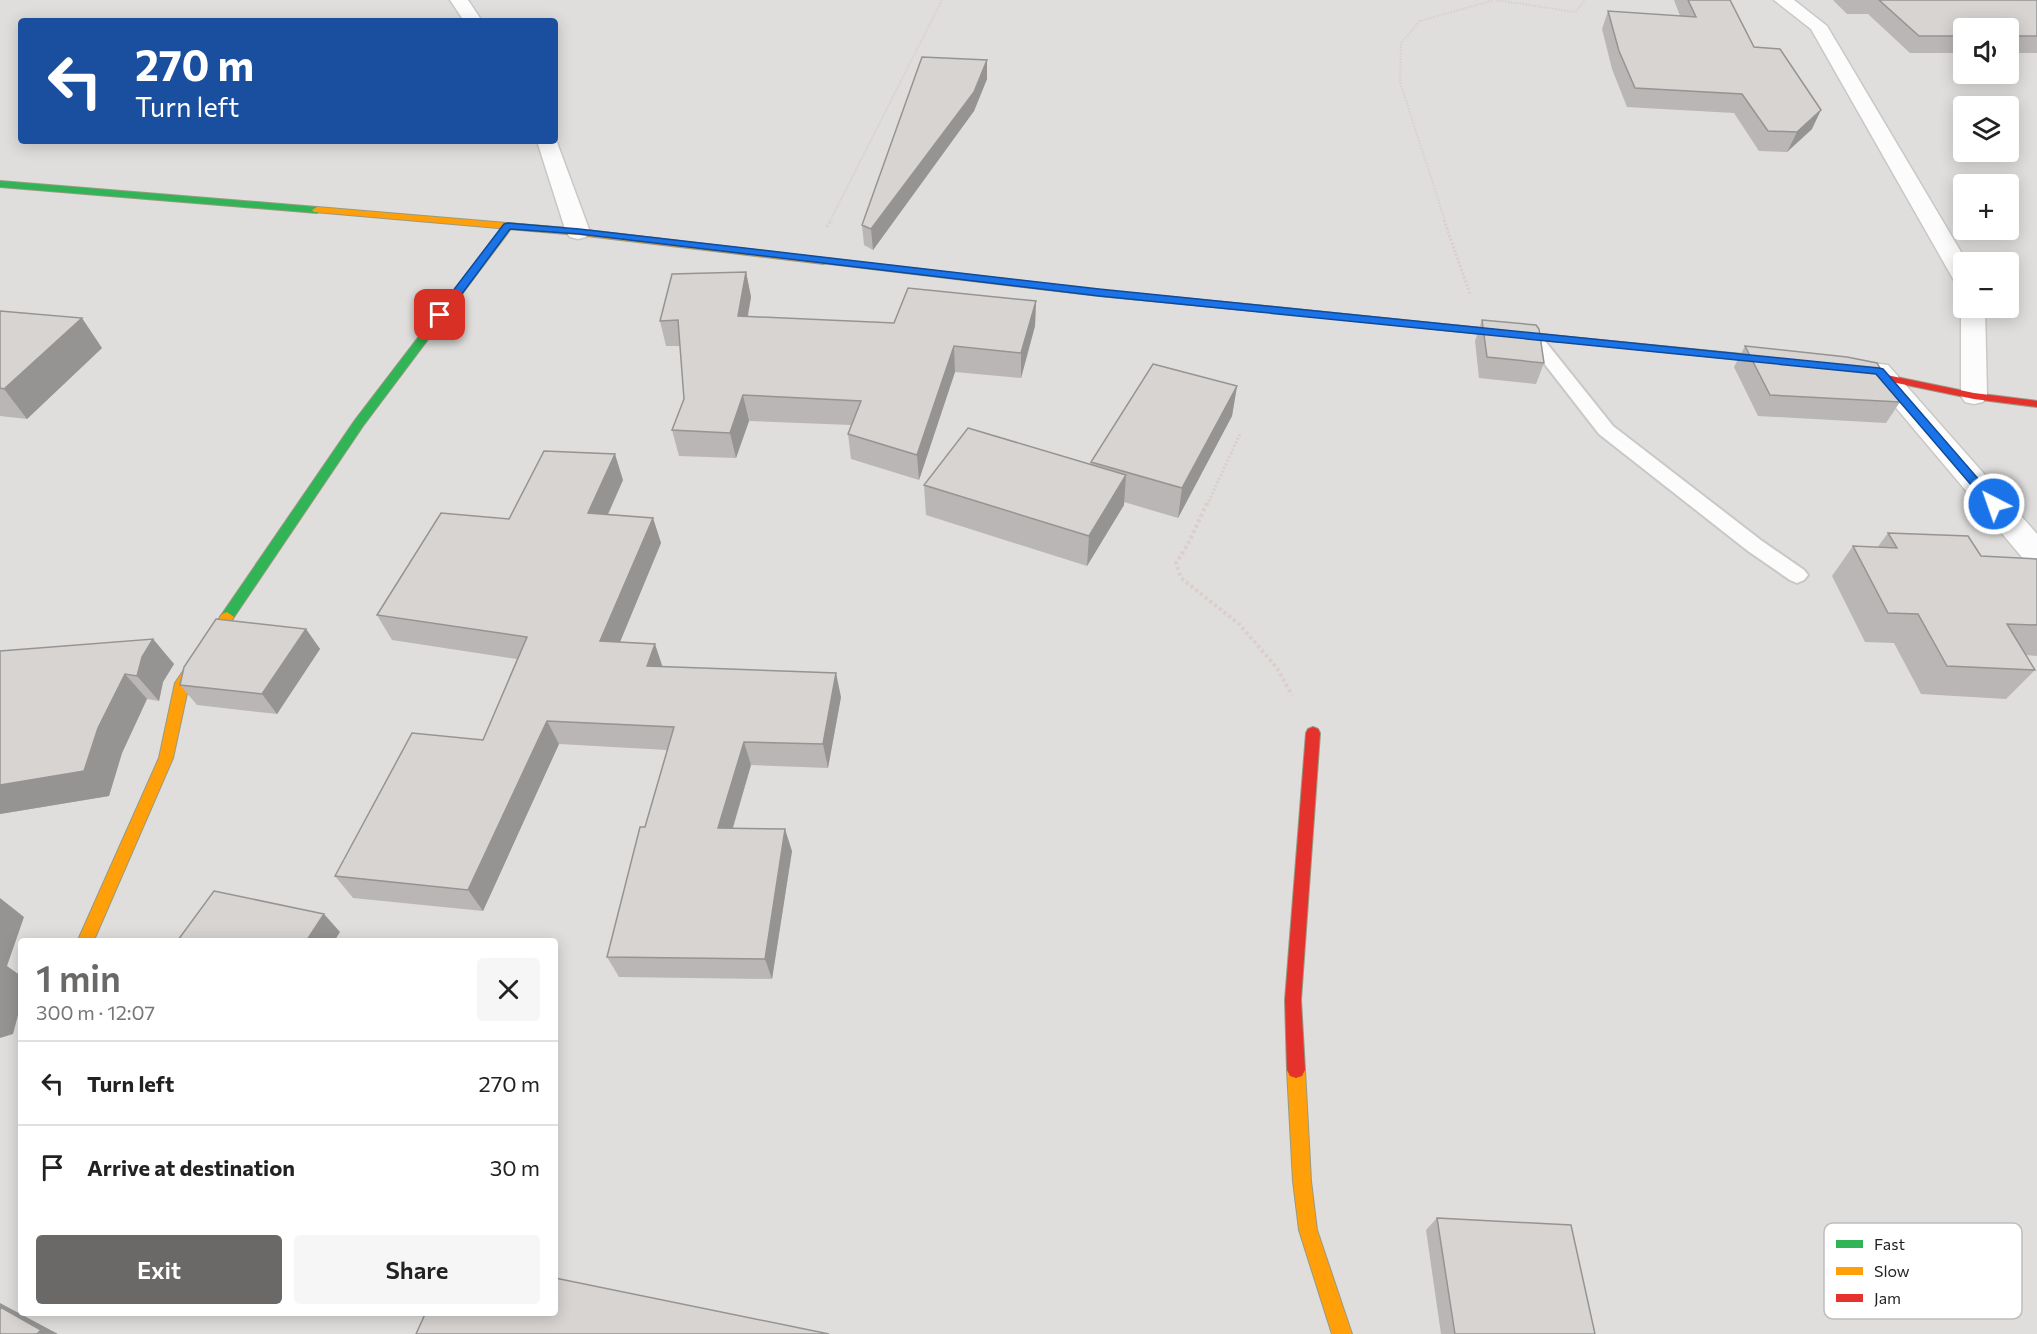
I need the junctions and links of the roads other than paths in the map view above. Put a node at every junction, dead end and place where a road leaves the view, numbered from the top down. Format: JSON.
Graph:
{"nodes":[{"id":1,"x":459,"y":0,"type":"edge"},
{"id":2,"x":1783,"y":0,"type":"edge"},
{"id":3,"x":471,"y":18,"type":"edge"},
{"id":4,"x":548,"y":144,"type":"edge"},
{"id":5,"x":0,"y":184,"type":"edge"},
{"id":6,"x":508,"y":226,"type":"junction"},
{"id":7,"x":579,"y":232,"type":"junction"},
{"id":8,"x":1953,"y":258,"type":"edge"},
{"id":9,"x":1973,"y":318,"type":"edge"},
{"id":10,"x":1483,"y":330,"type":"junction"},
{"id":11,"x":1799,"y":363,"type":"edge"},
{"id":12,"x":1834,"y":367,"type":"joint"},
{"id":13,"x":1974,"y":396,"type":"junction"},
{"id":14,"x":2037,"y":404,"type":"edge"},
{"id":15,"x":2037,"y":554,"type":"edge"},
{"id":16,"x":1797,"y":575,"type":"dead end"},
{"id":17,"x":1313,"y":733,"type":"road end"},
{"id":18,"x":87,"y":938,"type":"edge"},
{"id":19,"x":1342,"y":1334,"type":"edge"}],
"edges":[{"from":1,"to":3,"type":"street"},
{"from":2,"to":8,"type":"street"},
{"from":4,"to":7,"type":"street"},
{"from":5,"to":6,"type":"main road"},
{"from":6,"to":7,"type":"main road"},
{"from":6,"to":18,"type":"main road"},
{"from":7,"to":10,"type":"main road"},
{"from":9,"to":13,"type":"street"},
{"from":10,"to":11,"type":"main road"},
{"from":10,"to":16,"type":"lane"},
{"from":12,"to":13,"type":"main road"},
{"from":12,"to":15,"type":"street"},
{"from":13,"to":14,"type":"main road"},
{"from":17,"to":19,"type":"main road"}]}
